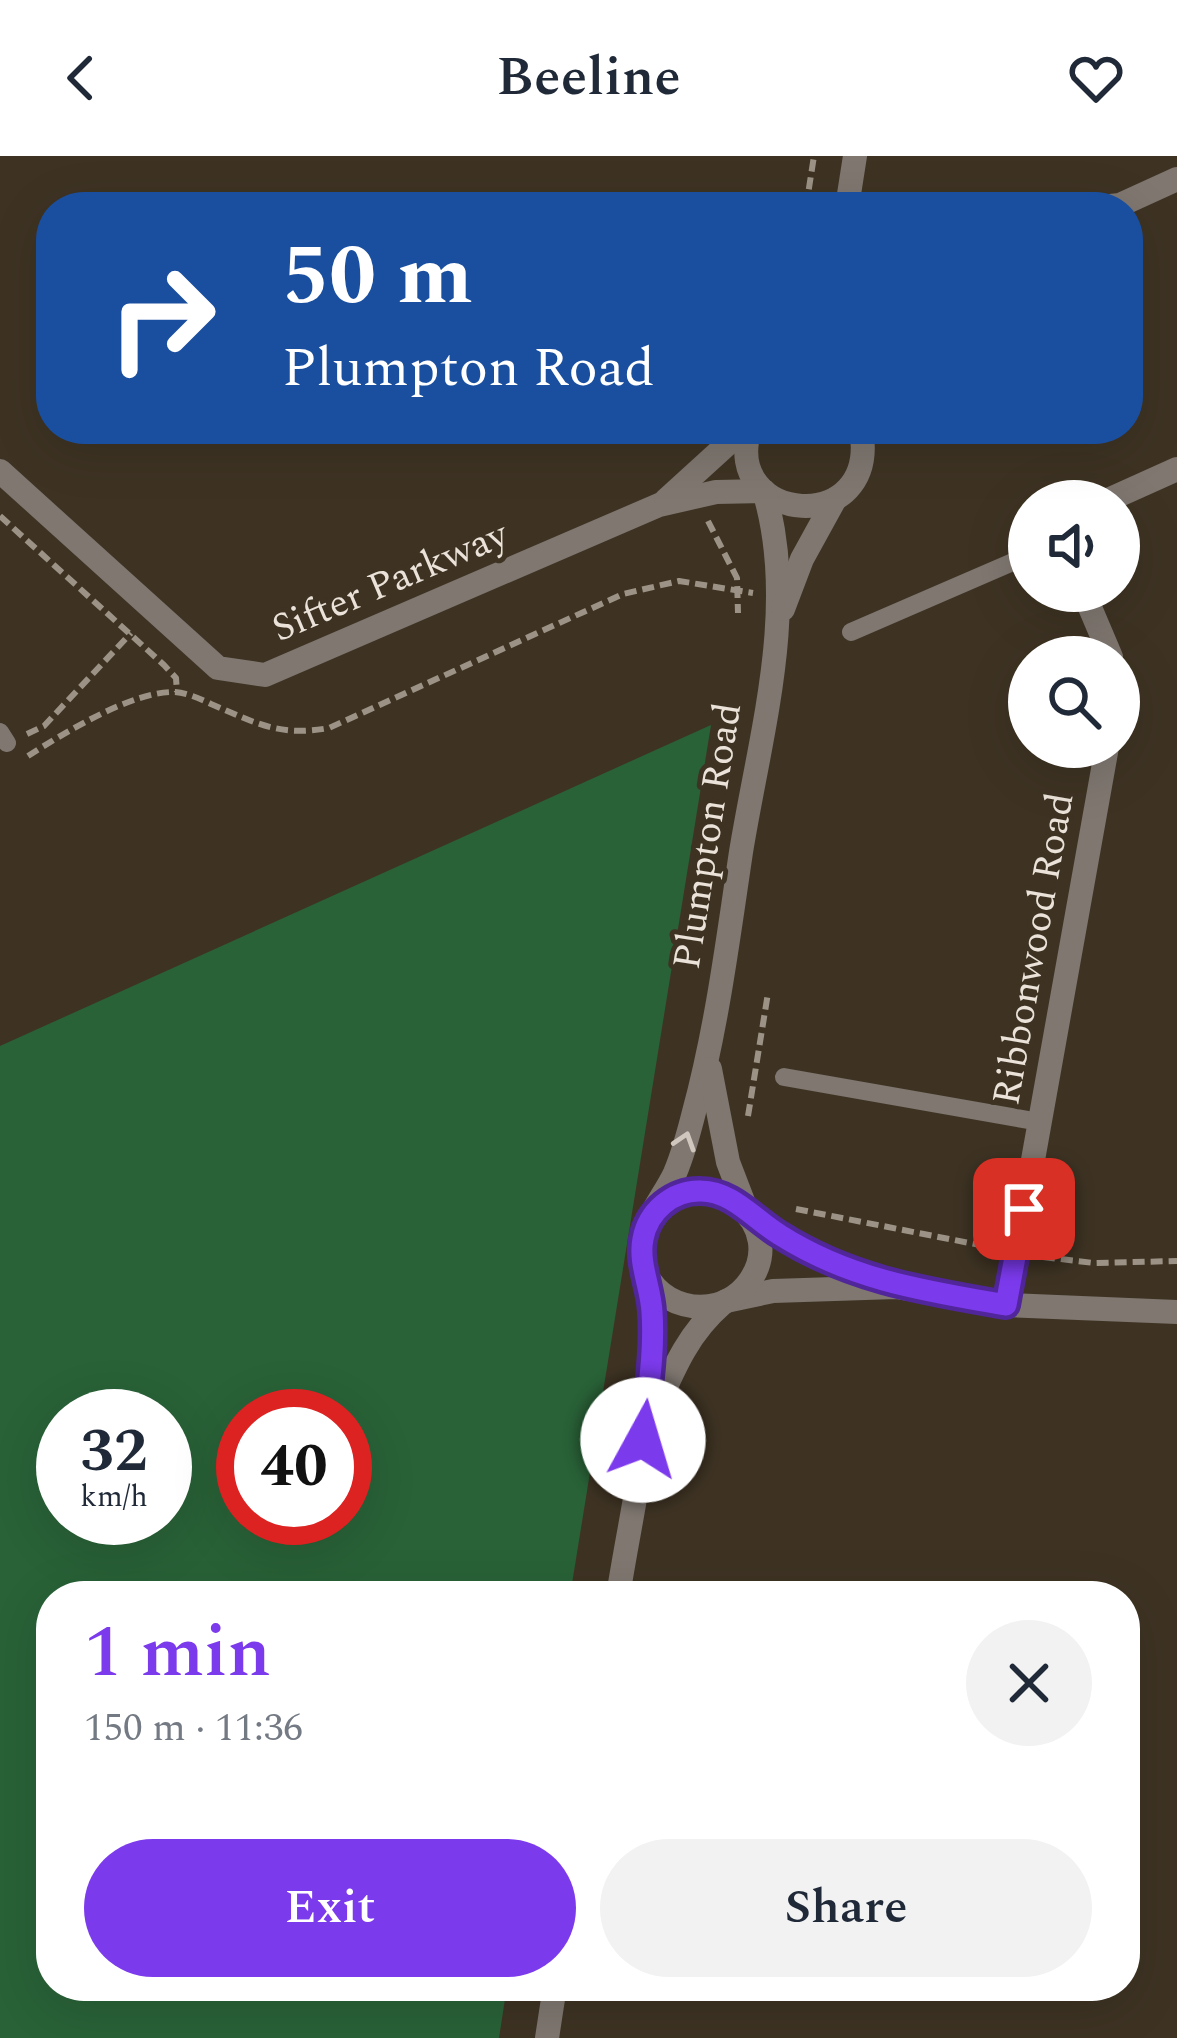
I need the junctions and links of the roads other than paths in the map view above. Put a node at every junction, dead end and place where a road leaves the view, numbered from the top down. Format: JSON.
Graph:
{"nodes":[{"id":1,"x":855,"y":156,"type":"edge"},
{"id":2,"x":1177,"y":179,"type":"edge"},
{"id":3,"x":849,"y":192,"type":"edge"},
{"id":4,"x":1143,"y":195,"type":"edge"},
{"id":5,"x":730,"y":444,"type":"edge"},
{"id":6,"x":746,"y":444,"type":"edge"},
{"id":7,"x":861,"y":444,"type":"edge"},
{"id":8,"x":1177,"y":469,"type":"edge"},
{"id":9,"x":0,"y":471,"type":"edge"},
{"id":10,"x":1140,"y":486,"type":"edge"},
{"id":11,"x":764,"y":491,"type":"junction"},
{"id":12,"x":835,"y":499,"type":"junction"},
{"id":13,"x":659,"y":505,"type":"junction"},
{"id":14,"x":1008,"y":564,"type":"edge"},
{"id":15,"x":778,"y":610,"type":"junction"},
{"id":16,"x":850,"y":632,"type":"dead end"},
{"id":17,"x":1103,"y":768,"type":"edge"},
{"id":18,"x":708,"y":1061,"type":"junction"},
{"id":19,"x":784,"y":1077,"type":"dead end"},
{"id":20,"x":1040,"y":1122,"type":"junction"},
{"id":21,"x":747,"y":1214,"type":"junction"},
{"id":22,"x":651,"y":1217,"type":"junction"},
{"id":23,"x":647,"y":1276,"type":"junction"},
{"id":24,"x":896,"y":1287,"type":"junction"},
{"id":25,"x":726,"y":1301,"type":"junction"},
{"id":26,"x":1006,"y":1305,"type":"junction"},
{"id":27,"x":1177,"y":1312,"type":"edge"},
{"id":28,"x":643,"y":1440,"type":"junction"},
{"id":29,"x":620,"y":1581,"type":"edge"},
{"id":30,"x":553,"y":2001,"type":"edge"},
{"id":31,"x":547,"y":2038,"type":"edge"}],
"edges":[{"from":1,"to":3,"type":"street"},
{"from":2,"to":4,"type":"street"},
{"from":5,"to":13,"type":"street","name":"Sifter Parkway"},
{"from":6,"to":11,"type":"street","name":"Plumpton Road"},
{"from":7,"to":12,"type":"street","name":"Plumpton Road"},
{"from":8,"to":10,"type":"street"},
{"from":9,"to":13,"type":"street","name":"Sifter Parkway"},
{"from":11,"to":12,"type":"street"},
{"from":11,"to":13,"type":"street","name":"Sifter Parkway"},
{"from":11,"to":15,"type":"street","name":"Plumpton Road"},
{"from":12,"to":15,"type":"street","name":"Plumpton Road"},
{"from":14,"to":16,"type":"lane"},
{"from":15,"to":18,"type":"street","name":"Plumpton Road"},
{"from":17,"to":20,"type":"street","name":"Ribbonwood Road"},
{"from":18,"to":21,"type":"street","name":"Plumpton Road"},
{"from":22,"to":18,"type":"street","name":"Plumpton Road","one_way":true},
{"from":19,"to":20,"type":"lane"},
{"from":20,"to":26,"type":"street","name":"Ribbonwood Road"},
{"from":21,"to":22,"type":"street"},
{"from":21,"to":24,"type":"street"},
{"from":21,"to":25,"type":"street","name":"Plumpton Road"},
{"from":22,"to":23,"type":"street","name":"Plumpton Road"},
{"from":23,"to":25,"type":"street"},
{"from":23,"to":28,"type":"street","name":"Plumpton Road"},
{"from":24,"to":25,"type":"street"},
{"from":24,"to":26,"type":"street"},
{"from":25,"to":28,"type":"street","name":"Plumpton Road"},
{"from":26,"to":27,"type":"street"},
{"from":28,"to":29,"type":"street","name":"Plumpton Road"},
{"from":30,"to":31,"type":"street"}]}
